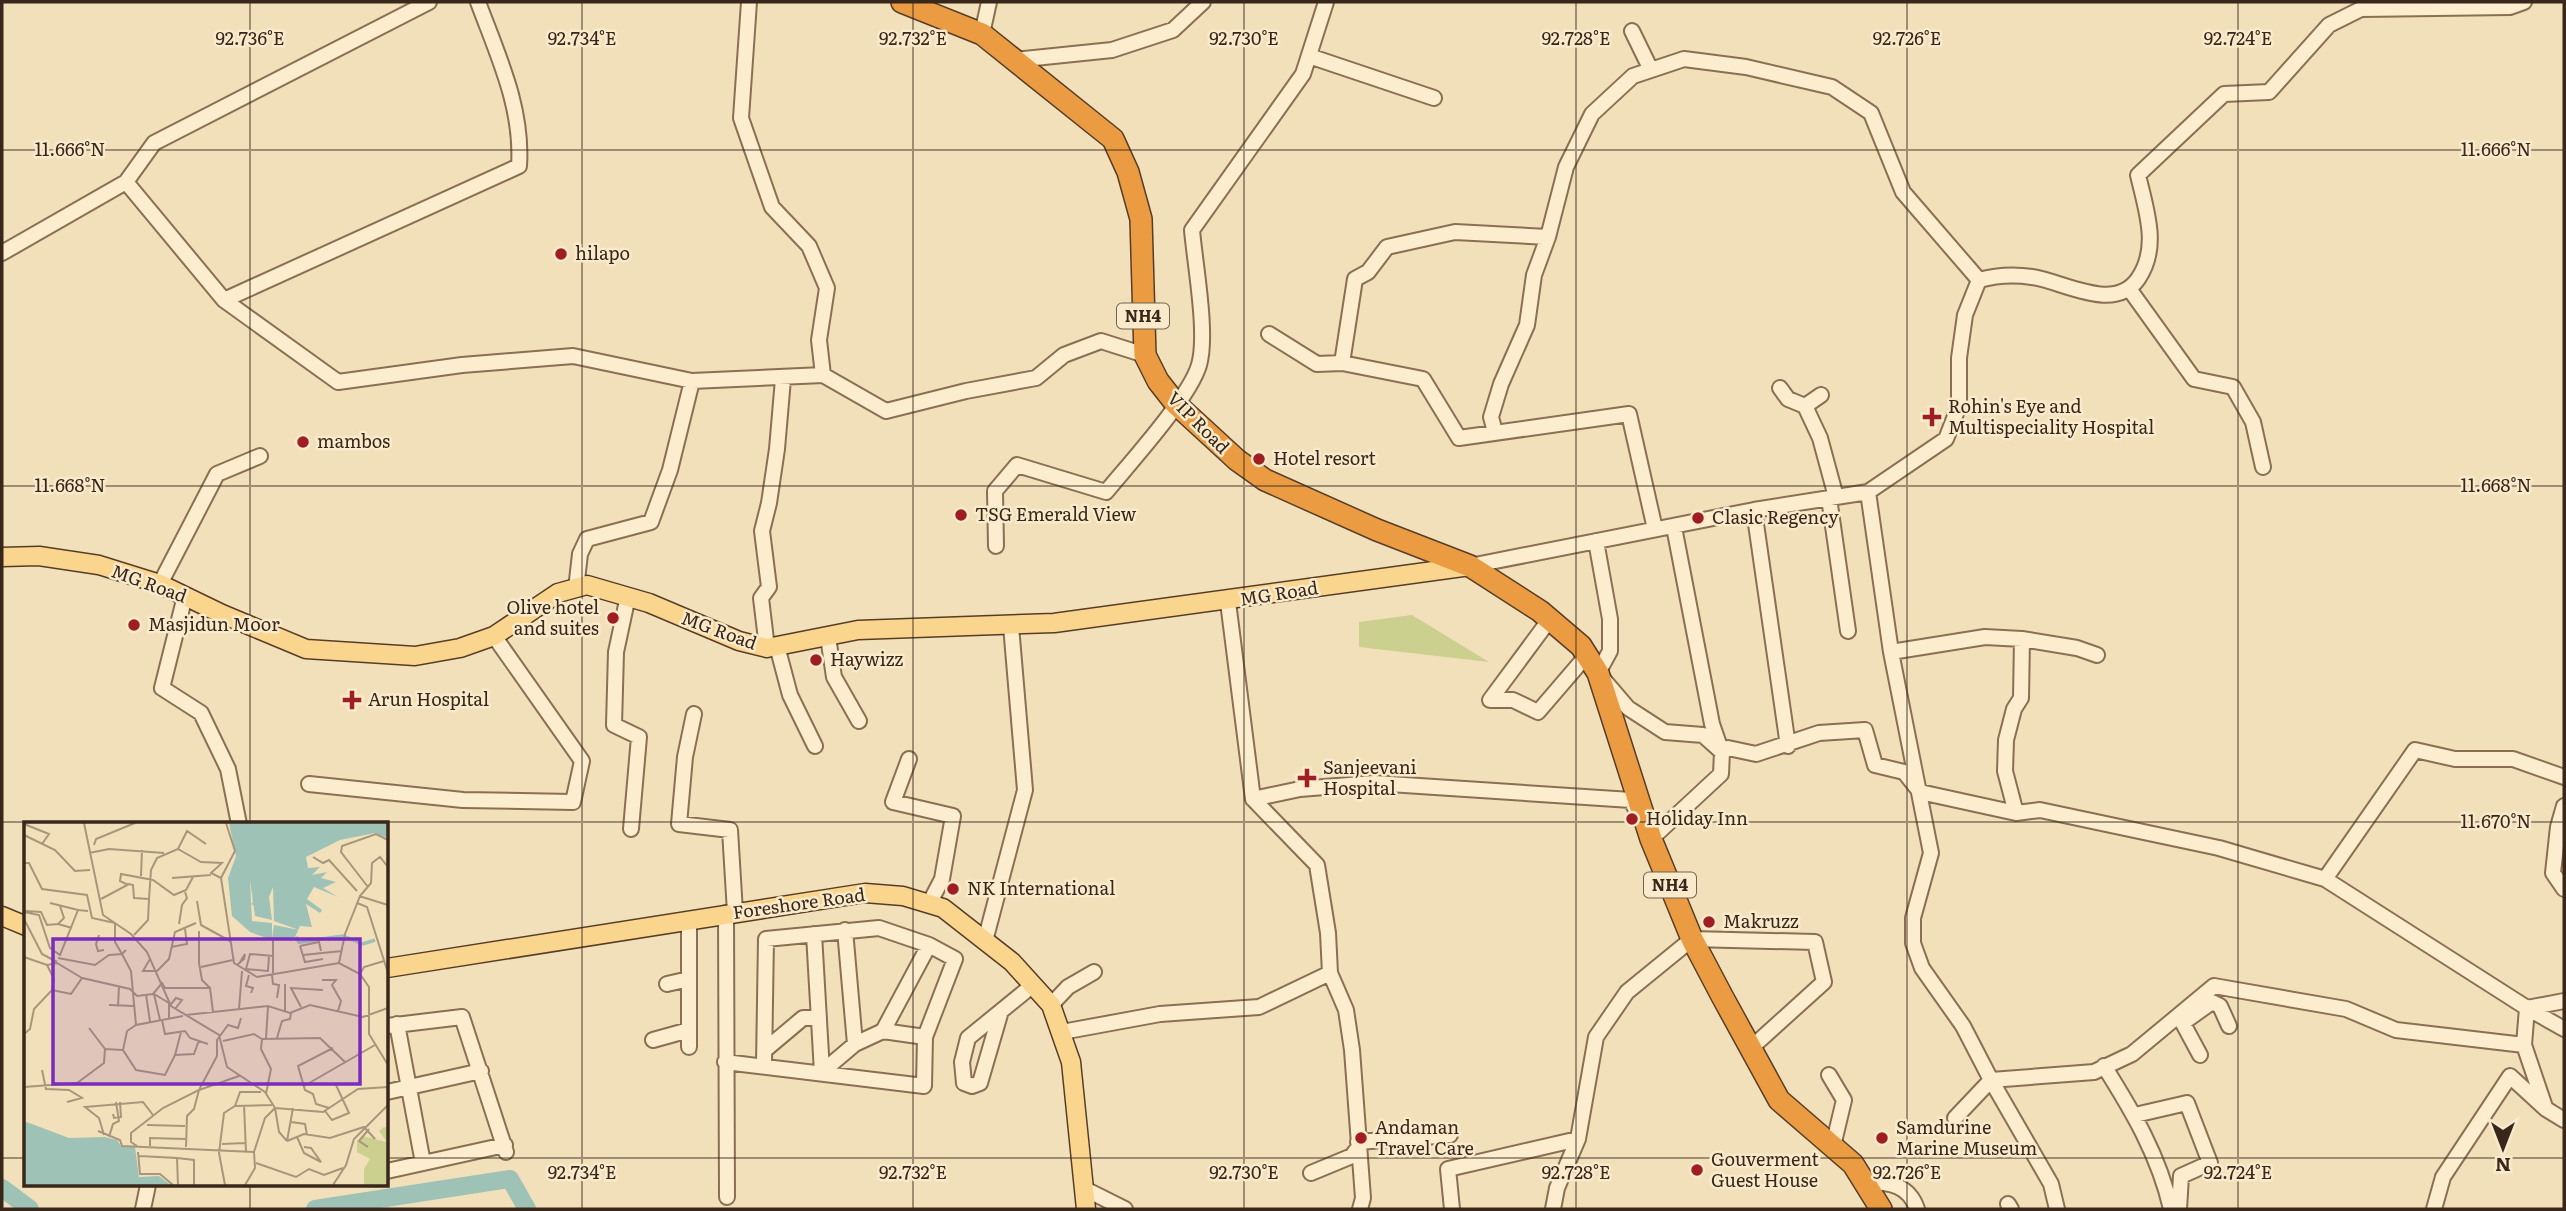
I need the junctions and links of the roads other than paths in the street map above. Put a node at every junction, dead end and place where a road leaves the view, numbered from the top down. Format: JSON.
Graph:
{"nodes":[{"id":1,"x":429,"y":2,"type":"edge"},
{"id":2,"x":478,"y":2,"type":"edge"},
{"id":3,"x":749,"y":2,"type":"edge"},
{"id":4,"x":902,"y":2,"type":"edge"},
{"id":5,"x":989,"y":2,"type":"edge"},
{"id":6,"x":1203,"y":2,"type":"edge"},
{"id":7,"x":1326,"y":2,"type":"edge"},
{"id":8,"x":2524,"y":2,"type":"edge"},
{"id":9,"x":1632,"y":32,"type":"dead end"},
{"id":10,"x":982,"y":34,"type":"junction"},
{"id":11,"x":1309,"y":57,"type":"junction"},
{"id":12,"x":1015,"y":60,"type":"junction"},
{"id":13,"x":1651,"y":70,"type":"junction"},
{"id":14,"x":1434,"y":98,"type":"dead end"},
{"id":15,"x":126,"y":182,"type":"junction"},
{"id":16,"x":1548,"y":237,"type":"junction"},
{"id":17,"x":2,"y":253,"type":"edge"},
{"id":18,"x":1979,"y":279,"type":"junction"},
{"id":19,"x":2130,"y":290,"type":"junction"},
{"id":20,"x":224,"y":300,"type":"junction"},
{"id":21,"x":1269,"y":334,"type":"dead end"},
{"id":22,"x":1145,"y":355,"type":"junction"},
{"id":23,"x":1342,"y":363,"type":"junction"},
{"id":24,"x":823,"y":375,"type":"junction"},
{"id":25,"x":783,"y":379,"type":"junction"},
{"id":26,"x":692,"y":381,"type":"junction"},
{"id":27,"x":1780,"y":388,"type":"dead end"},
{"id":28,"x":1821,"y":395,"type":"dead end"},
{"id":29,"x":1176,"y":404,"type":"junction"},
{"id":30,"x":1805,"y":406,"type":"junction"},
{"id":31,"x":1495,"y":432,"type":"junction"},
{"id":32,"x":260,"y":456,"type":"dead end"},
{"id":33,"x":2263,"y":467,"type":"dead end"},
{"id":34,"x":1868,"y":492,"type":"junction"},
{"id":35,"x":1832,"y":498,"type":"junction"},
{"id":36,"x":1755,"y":510,"type":"junction"},
{"id":37,"x":1674,"y":527,"type":"junction"},
{"id":38,"x":1655,"y":529,"type":"junction"},
{"id":39,"x":1597,"y":541,"type":"junction"},
{"id":40,"x":996,"y":546,"type":"dead end"},
{"id":41,"x":2,"y":557,"type":"edge"},
{"id":42,"x":1470,"y":566,"type":"junction"},
{"id":43,"x":160,"y":584,"type":"junction"},
{"id":44,"x":576,"y":589,"type":"junction"},
{"id":45,"x":185,"y":596,"type":"junction"},
{"id":46,"x":628,"y":596,"type":"junction"},
{"id":47,"x":1228,"y":602,"type":"junction"},
{"id":48,"x":1550,"y":619,"type":"junction"},
{"id":49,"x":1011,"y":626,"type":"junction"},
{"id":50,"x":1848,"y":631,"type":"dead end"},
{"id":51,"x":494,"y":636,"type":"junction"},
{"id":52,"x":828,"y":637,"type":"junction"},
{"id":53,"x":2022,"y":639,"type":"junction"},
{"id":54,"x":772,"y":647,"type":"junction"},
{"id":55,"x":1891,"y":652,"type":"junction"},
{"id":56,"x":2097,"y":655,"type":"dead end"},
{"id":57,"x":1593,"y":664,"type":"junction"},
{"id":58,"x":694,"y":714,"type":"dead end"},
{"id":59,"x":859,"y":721,"type":"dead end"},
{"id":60,"x":815,"y":746,"type":"dead end"},
{"id":61,"x":1788,"y":746,"type":"junction"},
{"id":62,"x":1722,"y":752,"type":"junction"},
{"id":63,"x":909,"y":759,"type":"dead end"},
{"id":64,"x":2564,"y":777,"type":"edge"},
{"id":65,"x":309,"y":784,"type":"dead end"},
{"id":66,"x":1920,"y":792,"type":"junction"},
{"id":67,"x":1253,"y":799,"type":"junction"},
{"id":68,"x":2564,"y":806,"type":"edge"},
{"id":69,"x":2016,"y":813,"type":"junction"},
{"id":70,"x":239,"y":822,"type":"edge"},
{"id":71,"x":631,"y":829,"type":"dead end"},
{"id":72,"x":1651,"y":839,"type":"junction"},
{"id":73,"x":2558,"y":875,"type":"edge"},
{"id":74,"x":2325,"y":879,"type":"junction"},
{"id":75,"x":2564,"y":890,"type":"edge"},
{"id":76,"x":929,"y":904,"type":"junction"},
{"id":77,"x":731,"y":913,"type":"junction"},
{"id":78,"x":2,"y":916,"type":"edge"},
{"id":79,"x":689,"y":920,"type":"junction"},
{"id":80,"x":24,"y":925,"type":"edge"},
{"id":81,"x":845,"y":930,"type":"junction"},
{"id":82,"x":814,"y":934,"type":"junction"},
{"id":83,"x":1692,"y":939,"type":"junction"},
{"id":84,"x":985,"y":941,"type":"junction"},
{"id":85,"x":929,"y":945,"type":"junction"},
{"id":86,"x":388,"y":968,"type":"edge"},
{"id":87,"x":1094,"y":972,"type":"dead end"},
{"id":88,"x":1330,"y":973,"type":"junction"},
{"id":89,"x":689,"y":979,"type":"junction"},
{"id":90,"x":667,"y":984,"type":"dead end"},
{"id":91,"x":1033,"y":985,"type":"junction"},
{"id":92,"x":2564,"y":1001,"type":"edge"},
{"id":93,"x":1051,"y":1005,"type":"junction"},
{"id":94,"x":2527,"y":1008,"type":"junction"},
{"id":95,"x":1001,"y":1011,"type":"junction"},
{"id":96,"x":819,"y":1018,"type":"junction"},
{"id":97,"x":2181,"y":1019,"type":"junction"},
{"id":98,"x":392,"y":1025,"type":"edge"},
{"id":99,"x":2229,"y":1026,"type":"dead end"},
{"id":100,"x":2564,"y":1029,"type":"edge"},
{"id":101,"x":689,"y":1030,"type":"junction"},
{"id":102,"x":883,"y":1031,"type":"junction"},
{"id":103,"x":1062,"y":1032,"type":"junction"},
{"id":104,"x":925,"y":1037,"type":"junction"},
{"id":105,"x":653,"y":1040,"type":"dead end"},
{"id":106,"x":855,"y":1044,"type":"junction"},
{"id":107,"x":2525,"y":1045,"type":"junction"},
{"id":108,"x":689,"y":1047,"type":"dead end"},
{"id":109,"x":1751,"y":1048,"type":"junction"},
{"id":110,"x":2200,"y":1055,"type":"dead end"},
{"id":111,"x":764,"y":1057,"type":"junction"},
{"id":112,"x":725,"y":1062,"type":"junction"},
{"id":113,"x":2104,"y":1066,"type":"junction"},
{"id":114,"x":481,"y":1071,"type":"junction"},
{"id":115,"x":822,"y":1072,"type":"junction"},
{"id":116,"x":1829,"y":1075,"type":"dead end"},
{"id":117,"x":1991,"y":1080,"type":"junction"},
{"id":118,"x":410,"y":1087,"type":"junction"},
{"id":119,"x":388,"y":1092,"type":"edge"},
{"id":120,"x":2546,"y":1109,"type":"junction"},
{"id":121,"x":2135,"y":1115,"type":"junction"},
{"id":122,"x":1955,"y":1118,"type":"dead end"},
{"id":123,"x":2564,"y":1120,"type":"edge"},
{"id":124,"x":1450,"y":1135,"type":"dead end"},
{"id":125,"x":1578,"y":1139,"type":"junction"},
{"id":126,"x":1358,"y":1145,"type":"junction"},
{"id":127,"x":1833,"y":1146,"type":"junction"},
{"id":128,"x":423,"y":1163,"type":"junction"},
{"id":129,"x":388,"y":1171,"type":"edge"},
{"id":130,"x":1311,"y":1173,"type":"dead end"},
{"id":131,"x":1866,"y":1182,"type":"junction"},
{"id":132,"x":148,"y":1186,"type":"edge"},
{"id":133,"x":1083,"y":1188,"type":"junction"},
{"id":134,"x":727,"y":1197,"type":"dead end"},
{"id":135,"x":143,"y":1209,"type":"edge"},
{"id":136,"x":1086,"y":1209,"type":"edge"},
{"id":137,"x":1125,"y":1209,"type":"edge"},
{"id":138,"x":1360,"y":1209,"type":"edge"},
{"id":139,"x":1452,"y":1209,"type":"edge"},
{"id":140,"x":1553,"y":1209,"type":"edge"},
{"id":141,"x":1881,"y":1209,"type":"edge"},
{"id":142,"x":1917,"y":1209,"type":"edge"},
{"id":143,"x":2057,"y":1209,"type":"edge"},
{"id":144,"x":2171,"y":1209,"type":"edge"},
{"id":145,"x":2179,"y":1209,"type":"edge"},
{"id":146,"x":2434,"y":1209,"type":"edge"}],
"edges":[{"from":1,"to":15,"type":"street"},
{"from":2,"to":20,"type":"street"},
{"from":3,"to":24,"type":"street"},
{"from":4,"to":10,"type":"highway","name":"VIP Road","number":"NH4"},
{"from":5,"to":10,"type":"street"},
{"from":6,"to":12,"type":"street"},
{"from":7,"to":11,"type":"street"},
{"from":8,"to":19,"type":"street"},
{"from":9,"to":13,"type":"street"},
{"from":10,"to":12,"type":"highway","name":"VIP Road","number":"NH4"},
{"from":11,"to":14,"type":"street"},
{"from":11,"to":29,"type":"street"},
{"from":12,"to":22,"type":"highway","name":"VIP Road","number":"NH4"},
{"from":13,"to":16,"type":"street"},
{"from":13,"to":18,"type":"street"},
{"from":15,"to":17,"type":"street"},
{"from":15,"to":20,"type":"street"},
{"from":16,"to":23,"type":"street"},
{"from":16,"to":31,"type":"street"},
{"from":18,"to":19,"type":"street"},
{"from":18,"to":34,"type":"street"},
{"from":19,"to":33,"type":"street"},
{"from":20,"to":26,"type":"street"},
{"from":21,"to":23,"type":"street"},
{"from":22,"to":24,"type":"street"},
{"from":22,"to":29,"type":"highway","name":"VIP Road","number":"NH4"},
{"from":23,"to":31,"type":"street"},
{"from":24,"to":25,"type":"street"},
{"from":25,"to":26,"type":"street"},
{"from":25,"to":54,"type":"street"},
{"from":26,"to":44,"type":"street"},
{"from":27,"to":30,"type":"street"},
{"from":28,"to":30,"type":"street"},
{"from":29,"to":40,"type":"street"},
{"from":29,"to":42,"type":"highway","name":"VIP Road","number":"NH4"},
{"from":30,"to":35,"type":"street"},
{"from":31,"to":38,"type":"street"},
{"from":32,"to":43,"type":"street"},
{"from":34,"to":35,"type":"street"},
{"from":34,"to":55,"type":"street"},
{"from":35,"to":36,"type":"street"},
{"from":35,"to":50,"type":"street"},
{"from":36,"to":37,"type":"street"},
{"from":36,"to":61,"type":"street"},
{"from":37,"to":38,"type":"street"},
{"from":37,"to":62,"type":"street"},
{"from":38,"to":39,"type":"street"},
{"from":39,"to":42,"type":"street"},
{"from":39,"to":57,"type":"street"},
{"from":41,"to":43,"type":"main road","name":"MG Road"},
{"from":42,"to":47,"type":"main road","name":"MG Road"},
{"from":42,"to":48,"type":"highway","number":"NH4"},
{"from":43,"to":45,"type":"main road","name":"MG Road"},
{"from":44,"to":46,"type":"main road","name":"MG Road"},
{"from":44,"to":51,"type":"main road","name":"MG Road"},
{"from":45,"to":51,"type":"main road","name":"MG Road"},
{"from":45,"to":70,"type":"street"},
{"from":46,"to":54,"type":"main road","name":"MG Road"},
{"from":46,"to":71,"type":"street"},
{"from":47,"to":49,"type":"main road","name":"MG Road"},
{"from":47,"to":67,"type":"street"},
{"from":48,"to":57,"type":"highway","number":"NH4"},
{"from":48,"to":57,"type":"street"},
{"from":49,"to":52,"type":"main road","name":"MG Road"},
{"from":49,"to":84,"type":"street"},
{"from":51,"to":65,"type":"street"},
{"from":52,"to":54,"type":"main road","name":"MG Road"},
{"from":52,"to":59,"type":"street"},
{"from":53,"to":55,"type":"street"},
{"from":53,"to":56,"type":"street"},
{"from":53,"to":69,"type":"street"},
{"from":54,"to":60,"type":"street"},
{"from":55,"to":66,"type":"street"},
{"from":57,"to":62,"type":"street"},
{"from":57,"to":72,"type":"highway","number":"NH4"},
{"from":58,"to":77,"type":"street"},
{"from":61,"to":62,"type":"street"},
{"from":61,"to":66,"type":"street"},
{"from":62,"to":72,"type":"street"},
{"from":63,"to":76,"type":"street"},
{"from":64,"to":74,"type":"street"},
{"from":66,"to":69,"type":"street"},
{"from":66,"to":117,"type":"street"},
{"from":67,"to":72,"type":"street"},
{"from":67,"to":88,"type":"street"},
{"from":68,"to":73,"type":"street"},
{"from":69,"to":74,"type":"street"},
{"from":72,"to":83,"type":"highway","number":"NH4"},
{"from":73,"to":75,"type":"street"},
{"from":74,"to":94,"type":"street"},
{"from":76,"to":77,"type":"main road","name":"Foreshore Road"},
{"from":76,"to":84,"type":"main road","name":"Foreshore Road"},
{"from":77,"to":79,"type":"main road","name":"Foreshore Road"},
{"from":77,"to":112,"type":"street"},
{"from":78,"to":80,"type":"main road"},
{"from":79,"to":86,"type":"main road","name":"Foreshore Road"},
{"from":79,"to":89,"type":"street"},
{"from":81,"to":82,"type":"street"},
{"from":81,"to":85,"type":"street"},
{"from":81,"to":106,"type":"street"},
{"from":82,"to":96,"type":"street"},
{"from":82,"to":111,"type":"street"},
{"from":83,"to":109,"type":"highway","number":"NH4"},
{"from":83,"to":109,"type":"street"},
{"from":83,"to":125,"type":"street"},
{"from":84,"to":91,"type":"main road","name":"Foreshore Road"},
{"from":85,"to":102,"type":"street"},
{"from":85,"to":104,"type":"street"},
{"from":87,"to":93,"type":"street"},
{"from":88,"to":103,"type":"street"},
{"from":88,"to":126,"type":"street"},
{"from":89,"to":90,"type":"street"},
{"from":89,"to":101,"type":"street"},
{"from":91,"to":93,"type":"main road","name":"Foreshore Road"},
{"from":91,"to":95,"type":"street"},
{"from":92,"to":94,"type":"street"},
{"from":93,"to":103,"type":"main road","name":"Foreshore Road"},
{"from":94,"to":100,"type":"street"},
{"from":94,"to":107,"type":"street"},
{"from":95,"to":95,"type":"street"},
{"from":96,"to":111,"type":"street"},
{"from":96,"to":115,"type":"street"},
{"from":97,"to":99,"type":"street"},
{"from":97,"to":107,"type":"street"},
{"from":97,"to":110,"type":"street"},
{"from":97,"to":113,"type":"street"},
{"from":98,"to":114,"type":"street"},
{"from":98,"to":118,"type":"street"},
{"from":101,"to":105,"type":"street"},
{"from":101,"to":108,"type":"street"},
{"from":102,"to":104,"type":"street"},
{"from":102,"to":106,"type":"street"},
{"from":103,"to":133,"type":"main road","name":"Foreshore Road"},
{"from":104,"to":115,"type":"street"},
{"from":106,"to":115,"type":"street"},
{"from":107,"to":120,"type":"street"},
{"from":109,"to":127,"type":"highway","number":"NH4"},
{"from":111,"to":112,"type":"street"},
{"from":111,"to":115,"type":"street"},
{"from":112,"to":134,"type":"street"},
{"from":113,"to":117,"type":"street"},
{"from":113,"to":121,"type":"street"},
{"from":114,"to":118,"type":"street"},
{"from":114,"to":128,"type":"street"},
{"from":116,"to":127,"type":"street"},
{"from":117,"to":122,"type":"street"},
{"from":117,"to":143,"type":"street"},
{"from":118,"to":119,"type":"street"},
{"from":118,"to":128,"type":"street"},
{"from":120,"to":123,"type":"street"},
{"from":120,"to":146,"type":"street"},
{"from":121,"to":144,"type":"street"},
{"from":121,"to":145,"type":"street"},
{"from":124,"to":126,"type":"street"},
{"from":125,"to":139,"type":"street"},
{"from":125,"to":140,"type":"street"},
{"from":126,"to":130,"type":"street"},
{"from":126,"to":138,"type":"street"},
{"from":127,"to":131,"type":"highway","number":"NH4"},
{"from":128,"to":129,"type":"street"},
{"from":131,"to":141,"type":"highway","number":"NH4"},
{"from":131,"to":142,"type":"street"},
{"from":132,"to":135,"type":"street"},
{"from":133,"to":136,"type":"main road","name":"Foreshore Road"},
{"from":133,"to":137,"type":"street"}]}
